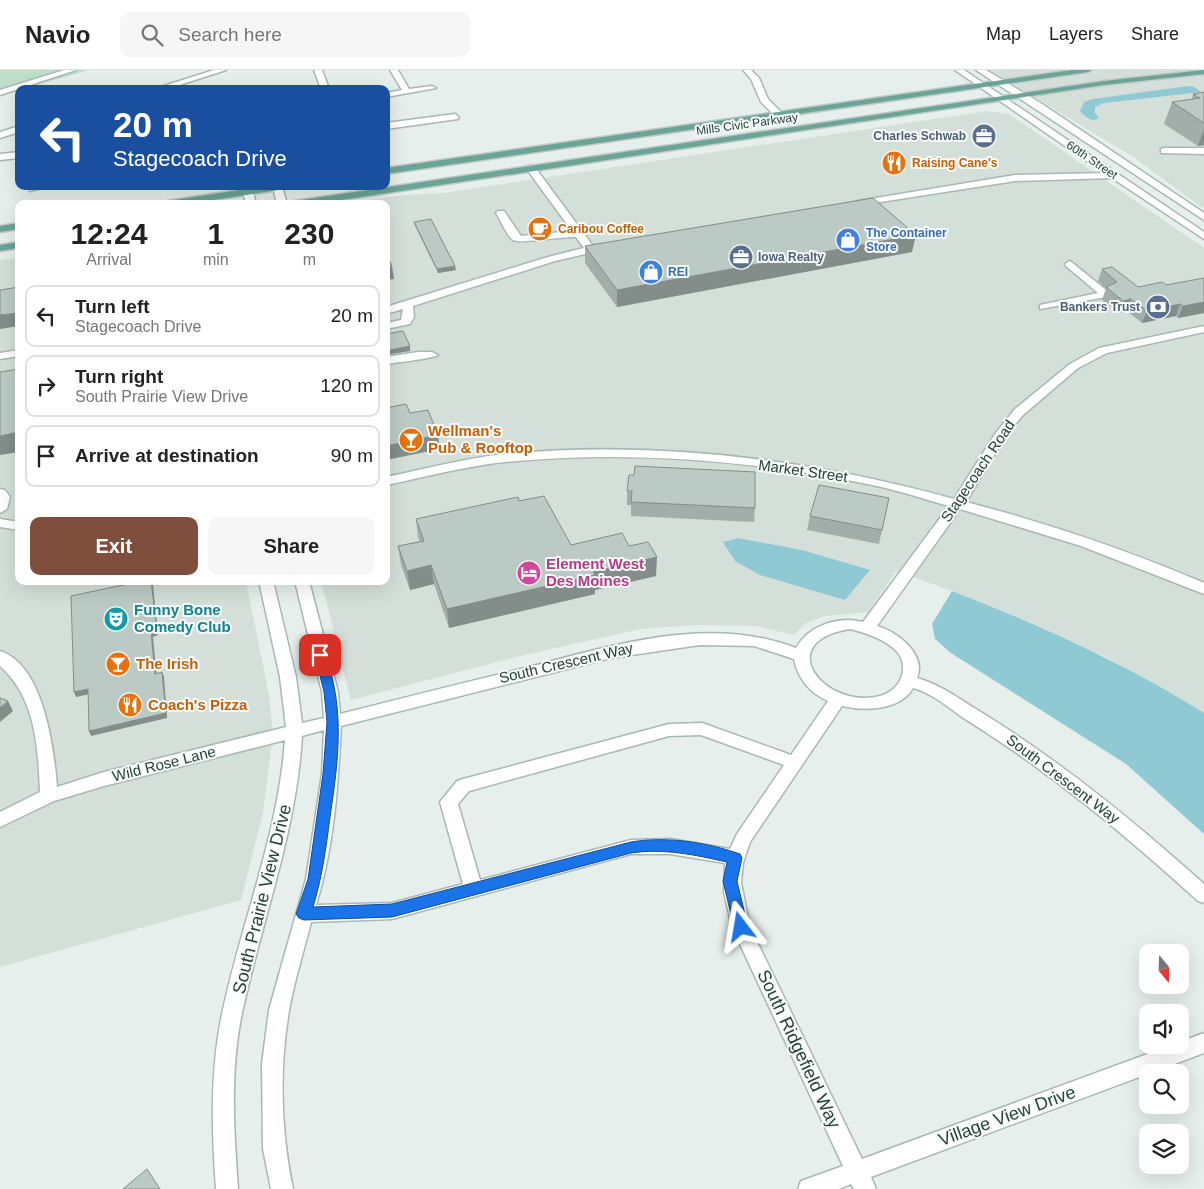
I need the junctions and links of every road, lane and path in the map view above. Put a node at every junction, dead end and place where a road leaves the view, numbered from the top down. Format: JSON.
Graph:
{"nodes":[{"id":1,"x":72,"y":70,"type":"edge"},
{"id":2,"x":222,"y":70,"type":"edge"},
{"id":3,"x":318,"y":70,"type":"edge"},
{"id":4,"x":394,"y":70,"type":"edge"},
{"id":5,"x":747,"y":70,"type":"edge"},
{"id":6,"x":959,"y":70,"type":"edge"},
{"id":7,"x":980,"y":70,"type":"edge"},
{"id":8,"x":1088,"y":70,"type":"edge"},
{"id":9,"x":1204,"y":72,"type":"edge"},
{"id":10,"x":1002,"y":82,"type":"junction"},
{"id":11,"x":23,"y":85,"type":"edge"},
{"id":12,"x":171,"y":85,"type":"edge"},
{"id":13,"x":324,"y":85,"type":"edge"},
{"id":14,"x":980,"y":85,"type":"junction"},
{"id":15,"x":15,"y":87,"type":"edge"},
{"id":16,"x":432,"y":88,"type":"dead end"},
{"id":17,"x":989,"y":91,"type":"junction"},
{"id":18,"x":0,"y":92,"type":"edge"},
{"id":19,"x":407,"y":92,"type":"junction"},
{"id":20,"x":390,"y":94,"type":"edge"},
{"id":21,"x":1022,"y":95,"type":"junction"},
{"id":22,"x":999,"y":98,"type":"junction"},
{"id":23,"x":779,"y":115,"type":"junction"},
{"id":24,"x":455,"y":116,"type":"dead end"},
{"id":25,"x":390,"y":125,"type":"edge"},
{"id":26,"x":15,"y":130,"type":"edge"},
{"id":27,"x":789,"y":130,"type":"junction"},
{"id":28,"x":0,"y":134,"type":"edge"},
{"id":29,"x":1164,"y":151,"type":"dead end"},
{"id":30,"x":1204,"y":151,"type":"edge"},
{"id":31,"x":15,"y":155,"type":"edge"},
{"id":32,"x":0,"y":157,"type":"edge"},
{"id":33,"x":531,"y":168,"type":"junction"},
{"id":34,"x":390,"y":170,"type":"edge"},
{"id":35,"x":1114,"y":175,"type":"junction"},
{"id":36,"x":390,"y":189,"type":"edge"},
{"id":37,"x":261,"y":190,"type":"edge"},
{"id":38,"x":386,"y":190,"type":"edge"},
{"id":39,"x":248,"y":192,"type":"junction"},
{"id":40,"x":194,"y":200,"type":"edge"},
{"id":41,"x":250,"y":200,"type":"edge"},
{"id":42,"x":320,"y":200,"type":"edge"},
{"id":43,"x":848,"y":206,"type":"edge"},
{"id":44,"x":501,"y":213,"type":"dead end"},
{"id":45,"x":1204,"y":217,"type":"edge"},
{"id":46,"x":15,"y":227,"type":"edge"},
{"id":47,"x":0,"y":229,"type":"edge"},
{"id":48,"x":579,"y":234,"type":"junction"},
{"id":49,"x":1204,"y":236,"type":"edge"},
{"id":50,"x":614,"y":245,"type":"edge"},
{"id":51,"x":15,"y":246,"type":"edge"},
{"id":52,"x":0,"y":248,"type":"edge"},
{"id":53,"x":590,"y":250,"type":"junction"},
{"id":54,"x":1070,"y":264,"type":"dead end"},
{"id":55,"x":408,"y":305,"type":"junction"},
{"id":56,"x":1044,"y":307,"type":"dead end"},
{"id":57,"x":390,"y":310,"type":"edge"},
{"id":58,"x":390,"y":325,"type":"edge"},
{"id":59,"x":1204,"y":329,"type":"edge"},
{"id":60,"x":15,"y":354,"type":"edge"},
{"id":61,"x":432,"y":355,"type":"dead end"},
{"id":62,"x":0,"y":356,"type":"edge"},
{"id":63,"x":390,"y":360,"type":"edge"},
{"id":64,"x":390,"y":480,"type":"edge"},
{"id":65,"x":0,"y":493,"type":"edge"},
{"id":66,"x":956,"y":504,"type":"junction"},
{"id":67,"x":0,"y":509,"type":"edge"},
{"id":68,"x":0,"y":523,"type":"edge"},
{"id":69,"x":15,"y":525,"type":"edge"},
{"id":70,"x":267,"y":585,"type":"edge"},
{"id":71,"x":303,"y":585,"type":"edge"},
{"id":72,"x":1204,"y":589,"type":"edge"},
{"id":73,"x":868,"y":626,"type":"junction"},
{"id":74,"x":802,"y":656,"type":"junction"},
{"id":75,"x":0,"y":657,"type":"edge"},
{"id":76,"x":910,"y":682,"type":"junction"},
{"id":77,"x":838,"y":699,"type":"junction"},
{"id":78,"x":334,"y":722,"type":"junction"},
{"id":79,"x":294,"y":732,"type":"junction"},
{"id":80,"x":796,"y":763,"type":"junction"},
{"id":81,"x":49,"y":796,"type":"junction"},
{"id":82,"x":0,"y":820,"type":"edge"},
{"id":83,"x":735,"y":858,"type":"junction"},
{"id":84,"x":473,"y":888,"type":"junction"},
{"id":85,"x":1204,"y":896,"type":"edge"},
{"id":86,"x":304,"y":914,"type":"junction"},
{"id":87,"x":1204,"y":1043,"type":"edge"},
{"id":88,"x":861,"y":1180,"type":"edge"},
{"id":89,"x":227,"y":1189,"type":"edge"},
{"id":90,"x":282,"y":1189,"type":"edge"},
{"id":91,"x":810,"y":1189,"type":"edge"}],
"edges":[{"from":1,"to":11,"type":"street"},
{"from":2,"to":12,"type":"street"},
{"from":3,"to":13,"type":"street"},
{"from":4,"to":19,"type":"street"},
{"from":5,"to":23,"type":"street"},
{"from":6,"to":14,"type":"street","name":"60th Street"},
{"from":7,"to":10,"type":"street","name":"60th Street"},
{"from":8,"to":10,"type":"main road","name":"Mills Civic Parkway"},
{"from":9,"to":21,"type":"main road","name":"Mills Civic Parkway"},
{"from":10,"to":14,"type":"main road","name":"Mills Civic Parkway"},
{"from":10,"to":17,"type":"main road"},
{"from":10,"to":21,"type":"street","name":"60th Street"},
{"from":14,"to":17,"type":"street","name":"60th Street"},
{"from":14,"to":23,"type":"main road","name":"Mills Civic Parkway"},
{"from":15,"to":18,"type":"street"},
{"from":16,"to":19,"type":"street"},
{"from":17,"to":22,"type":"street","name":"60th Street"},
{"from":17,"to":27,"type":"main road"},
{"from":19,"to":20,"type":"street"},
{"from":21,"to":22,"type":"main road","name":"Mills Civic Parkway"},
{"from":21,"to":45,"type":"street","name":"60th Street"},
{"from":22,"to":27,"type":"main road","name":"Mills Civic Parkway"},
{"from":22,"to":35,"type":"street","name":"60th Street"},
{"from":23,"to":34,"type":"main road","name":"Mills Civic Parkway"},
{"from":24,"to":25,"type":"street"},
{"from":26,"to":28,"type":"street"},
{"from":27,"to":33,"type":"main road","name":"Mills Civic Parkway"},
{"from":29,"to":30,"type":"street"},
{"from":31,"to":32,"type":"street"},
{"from":33,"to":36,"type":"main road","name":"Mills Civic Parkway"},
{"from":33,"to":48,"type":"street"},
{"from":35,"to":43,"type":"street"},
{"from":35,"to":49,"type":"street","name":"60th Street"},
{"from":37,"to":39,"type":"main road"},
{"from":38,"to":42,"type":"main road","name":"Mills Civic Parkway"},
{"from":39,"to":40,"type":"main road"},
{"from":39,"to":41,"type":"street"},
{"from":44,"to":48,"type":"street"},
{"from":46,"to":47,"type":"main road"},
{"from":48,"to":53,"type":"street"},
{"from":50,"to":53,"type":"street"},
{"from":51,"to":52,"type":"main road"},
{"from":53,"to":55,"type":"street"},
{"from":54,"to":56,"type":"street"},
{"from":55,"to":57,"type":"street"},
{"from":55,"to":58,"type":"street"},
{"from":59,"to":66,"type":"street","name":"Stagecoach Road"},
{"from":60,"to":62,"type":"street"},
{"from":61,"to":63,"type":"street"},
{"from":64,"to":66,"type":"street","name":"Market Street"},
{"from":65,"to":67,"type":"street"},
{"from":66,"to":72,"type":"street","name":"Market Street"},
{"from":66,"to":73,"type":"street","name":"Stagecoach Road"},
{"from":68,"to":69,"type":"street"},
{"from":70,"to":79,"type":"street","name":"South Prairie View Drive"},
{"from":71,"to":78,"type":"street"},
{"from":73,"to":74,"type":"street"},
{"from":73,"to":76,"type":"street"},
{"from":74,"to":77,"type":"street"},
{"from":74,"to":78,"type":"street","name":"South Crescent Way"},
{"from":75,"to":81,"type":"street"},
{"from":76,"to":77,"type":"street"},
{"from":76,"to":85,"type":"street","name":"South Crescent Way"},
{"from":77,"to":80,"type":"street","name":"South Ridgefield Way"},
{"from":78,"to":79,"type":"street","name":"Wild Rose Lane"},
{"from":78,"to":86,"type":"street"},
{"from":79,"to":81,"type":"street","name":"Wild Rose Lane"},
{"from":79,"to":89,"type":"street","name":"South Prairie View Drive"},
{"from":80,"to":83,"type":"street","name":"South Ridgefield Way"},
{"from":80,"to":84,"type":"street"},
{"from":81,"to":82,"type":"street","name":"Wild Rose Lane"},
{"from":83,"to":84,"type":"street"},
{"from":83,"to":88,"type":"street","name":"South Ridgefield Way"},
{"from":84,"to":86,"type":"street"},
{"from":86,"to":90,"type":"street"},
{"from":87,"to":88,"type":"street","name":"Village View Drive"},
{"from":88,"to":91,"type":"street","name":"Village View Drive"}]}
